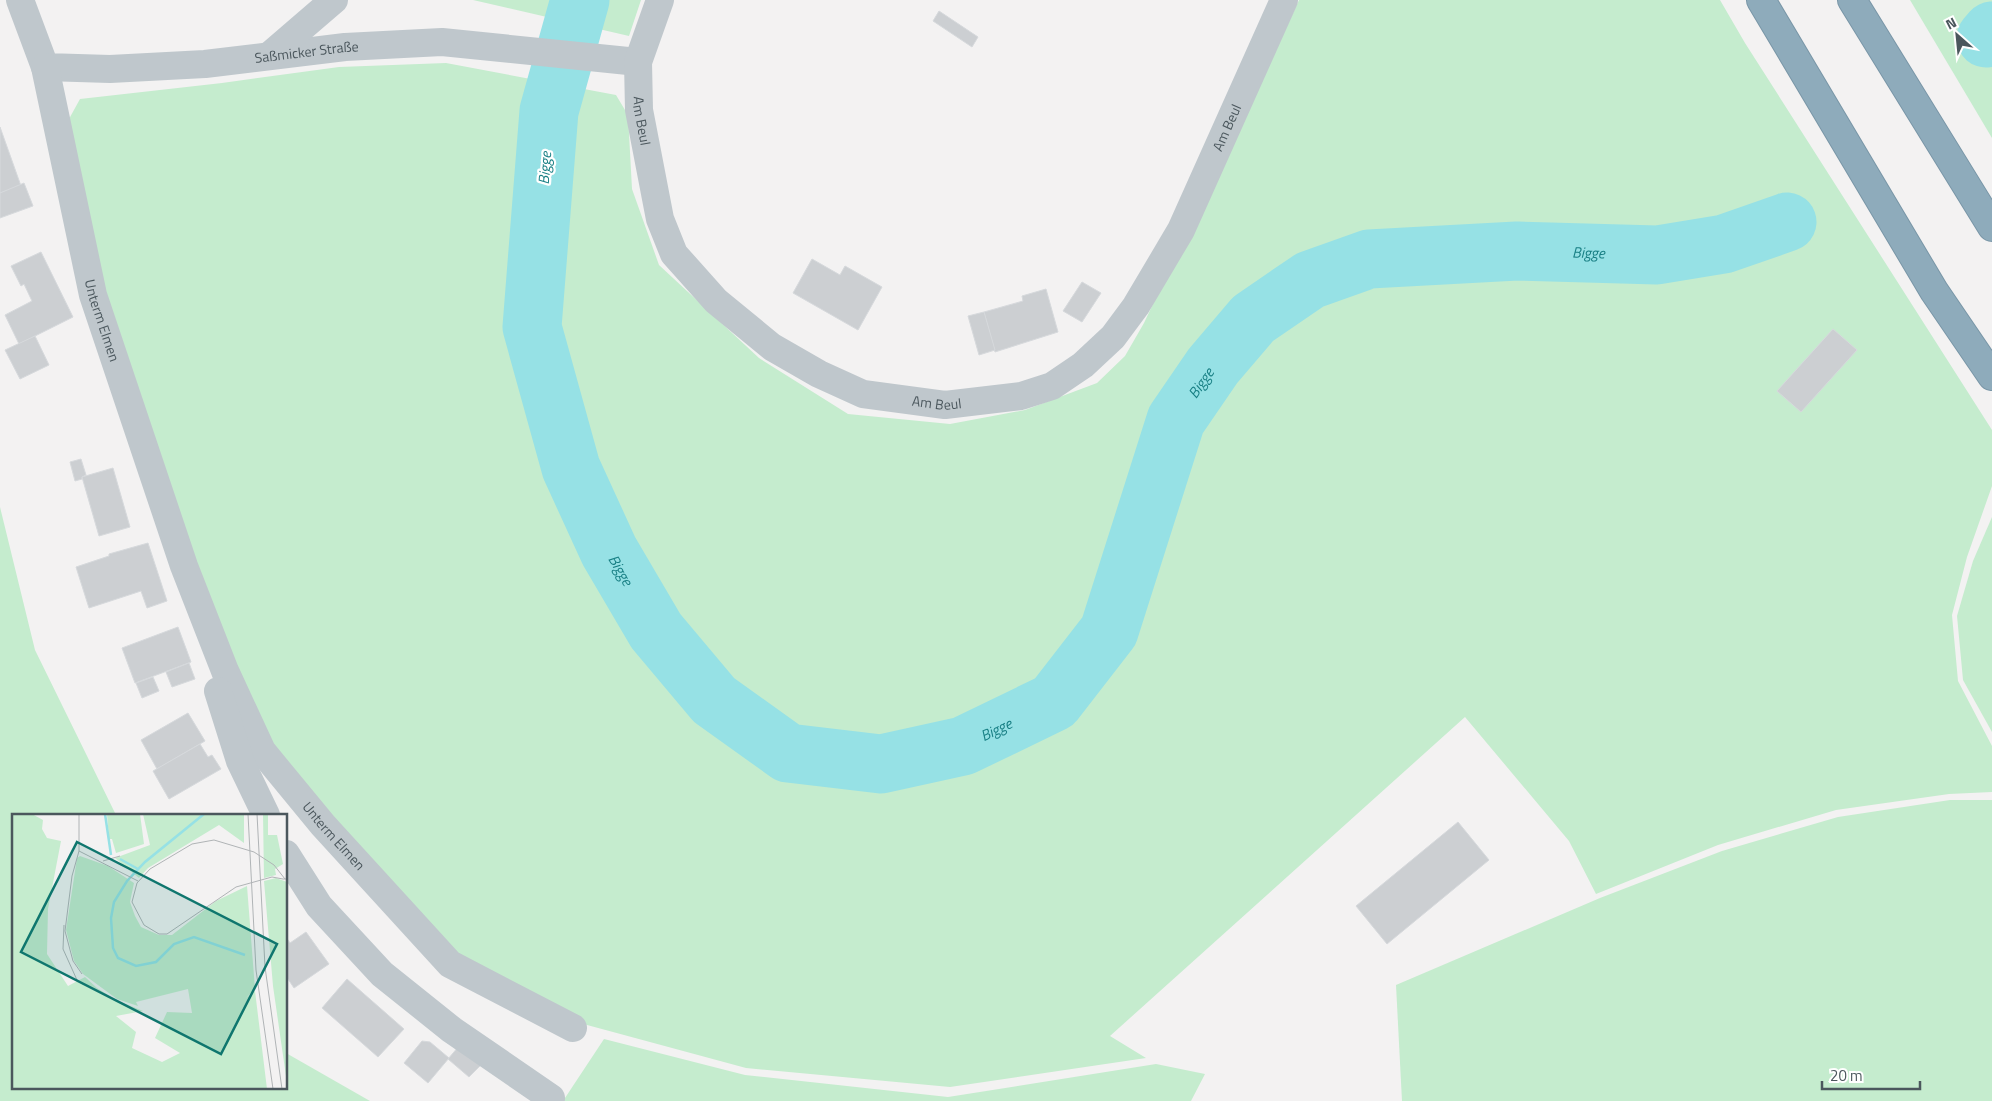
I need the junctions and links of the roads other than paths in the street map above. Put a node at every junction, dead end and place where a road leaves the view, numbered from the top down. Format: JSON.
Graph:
{"nodes":[{"id":1,"x":20,"y":0,"type":"edge"},
{"id":2,"x":334,"y":0,"type":"edge"},
{"id":3,"x":660,"y":0,"type":"edge"},
{"id":4,"x":1284,"y":0,"type":"edge"},
{"id":5,"x":1761,"y":0,"type":"edge"},
{"id":6,"x":1852,"y":0,"type":"edge"},
{"id":7,"x":270,"y":55,"type":"junction"},
{"id":8,"x":638,"y":62,"type":"junction"},
{"id":9,"x":45,"y":67,"type":"junction"},
{"id":10,"x":1992,"y":227,"type":"edge"},
{"id":11,"x":1992,"y":376,"type":"edge"},
{"id":12,"x":184,"y":566,"type":"junction"},
{"id":13,"x":266,"y":814,"type":"edge"},
{"id":14,"x":288,"y":857,"type":"edge"},
{"id":15,"x":574,"y":1028,"type":"dead end"},
{"id":16,"x":551,"y":1098,"type":"dead end"}],
"edges":[{"from":1,"to":9,"type":"street"},
{"from":2,"to":7,"type":"street"},
{"from":3,"to":8,"type":"street","name":"Am Beul"},
{"from":4,"to":8,"type":"street","name":"Am Beul"},
{"from":5,"to":11,"type":"highway"},
{"from":6,"to":10,"type":"highway"},
{"from":7,"to":8,"type":"street","name":"Saßmicker Straße"},
{"from":7,"to":9,"type":"street","name":"Saßmicker Straße"},
{"from":9,"to":12,"type":"street","name":"Unterm Elmen"},
{"from":12,"to":13,"type":"street","name":"Unterm Elmen"},
{"from":12,"to":15,"type":"street","name":"Unterm Elmen"},
{"from":14,"to":16,"type":"street"}]}
